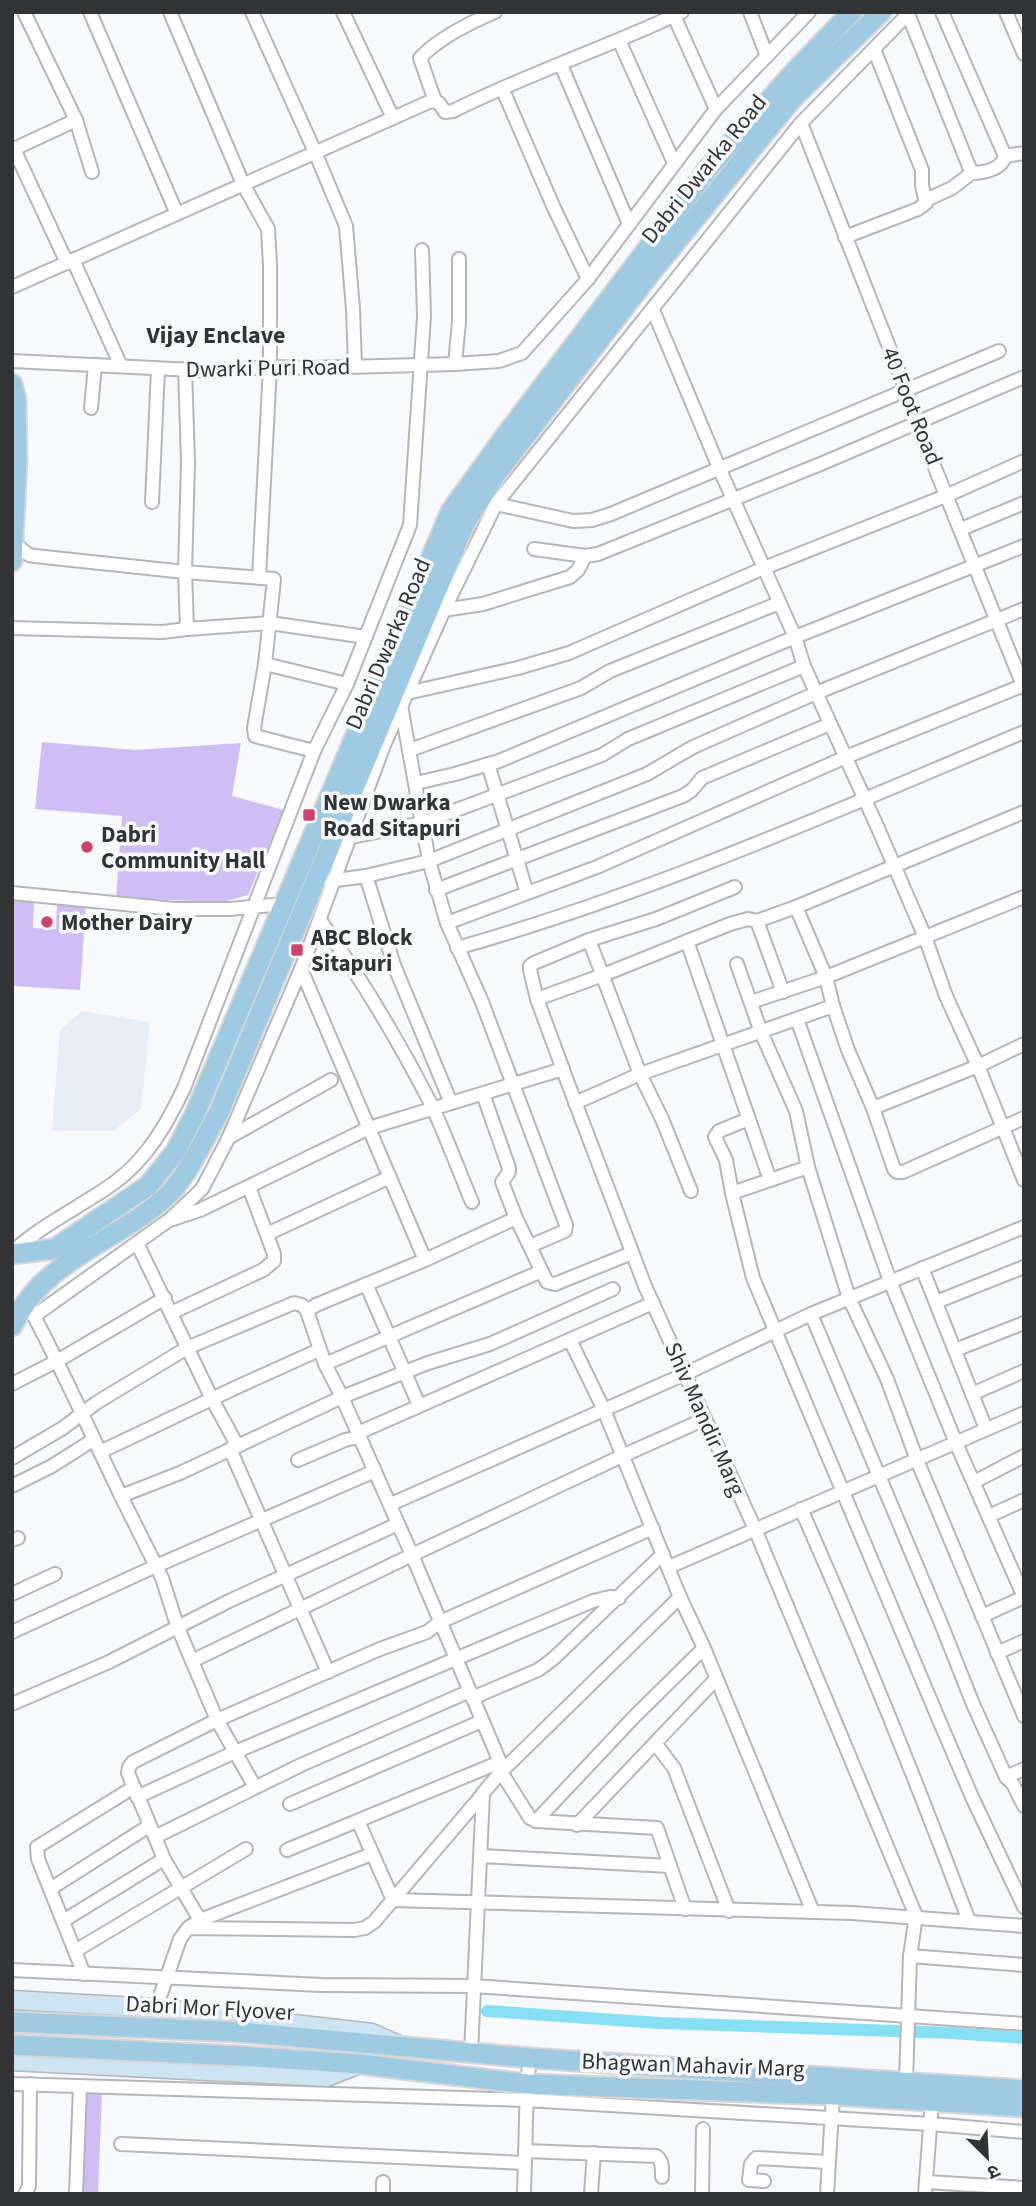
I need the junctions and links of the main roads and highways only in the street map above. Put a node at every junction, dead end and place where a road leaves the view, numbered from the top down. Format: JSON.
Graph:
{"nodes":[{"id":1,"x":852,"y":12,"type":"edge"},
{"id":2,"x":881,"y":12,"type":"edge"},
{"id":3,"x":12,"y":384,"type":"edge"},
{"id":4,"x":15,"y":459,"type":"edge"},
{"id":5,"x":13,"y":552,"type":"edge"},
{"id":6,"x":12,"y":1253,"type":"edge"},
{"id":7,"x":12,"y":1326,"type":"edge"},
{"id":8,"x":12,"y":2000,"type":"edge"},
{"id":9,"x":12,"y":2022,"type":"edge"},
{"id":10,"x":12,"y":2045,"type":"edge"},
{"id":11,"x":404,"y":2048,"type":"junction"},
{"id":12,"x":12,"y":2061,"type":"edge"},
{"id":13,"x":360,"y":2064,"type":"junction"},
{"id":14,"x":1024,"y":2090,"type":"edge"},
{"id":15,"x":1024,"y":2107,"type":"edge"}],
"edges":[{"from":1,"to":6,"type":"main road","name":"Dabri Dwarka Road"},
{"from":2,"to":7,"type":"main road","name":"Dabri Dwarka Road"},
{"from":3,"to":4,"type":"main road"},
{"from":4,"to":5,"type":"main road"},
{"from":8,"to":11,"type":"main road"},
{"from":9,"to":11,"type":"main road","name":"Dabri Mor Flyover","bridge":true},
{"from":10,"to":13,"type":"main road","name":"Dabri Mor Flyover","bridge":true},
{"from":11,"to":14,"type":"main road","name":"Bhagwan Mahavir Marg"},
{"from":12,"to":13,"type":"main road"},
{"from":13,"to":15,"type":"main road","name":"Bhagwan Mahavir Marg"}]}
